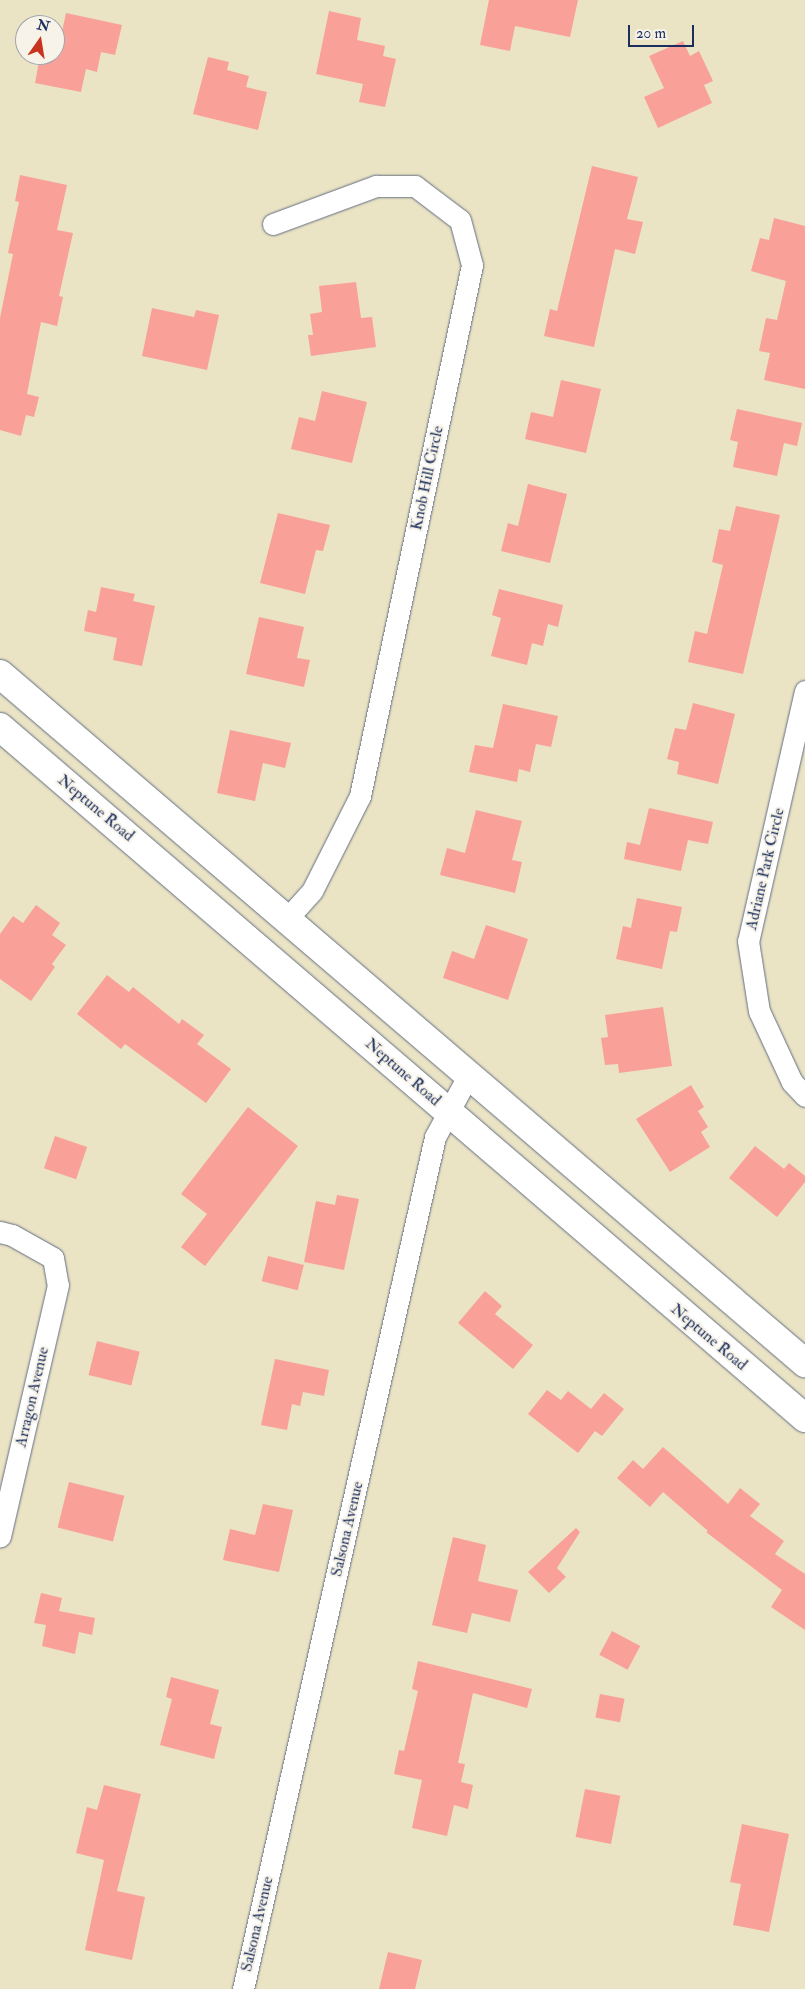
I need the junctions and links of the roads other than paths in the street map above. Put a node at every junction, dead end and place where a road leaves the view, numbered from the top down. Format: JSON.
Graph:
{"nodes":[{"id":1,"x":273,"y":224,"type":"dead end"},
{"id":2,"x":0,"y":674,"type":"edge"},
{"id":3,"x":805,"y":691,"type":"edge"},
{"id":4,"x":0,"y":727,"type":"edge"},
{"id":5,"x":287,"y":919,"type":"junction"},
{"id":6,"x":468,"y":1076,"type":"junction"},
{"id":7,"x":805,"y":1096,"type":"edge"},
{"id":8,"x":449,"y":1112,"type":"junction"},
{"id":9,"x":0,"y":1232,"type":"edge"},
{"id":10,"x":805,"y":1363,"type":"edge"},
{"id":11,"x":805,"y":1418,"type":"edge"},
{"id":12,"x":0,"y":1536,"type":"edge"},
{"id":13,"x":243,"y":1989,"type":"edge"}],
"edges":[{"from":1,"to":5,"type":"street","name":"Knob Hill Circle"},
{"from":2,"to":5,"type":"main road"},
{"from":3,"to":7,"type":"street","name":"Adriane Park Circle"},
{"from":4,"to":8,"type":"main road","name":"Neptune Road"},
{"from":5,"to":6,"type":"main road"},
{"from":6,"to":8,"type":"street","name":"Salsona Avenue"},
{"from":6,"to":10,"type":"main road"},
{"from":8,"to":11,"type":"main road","name":"Neptune Road"},
{"from":8,"to":13,"type":"street","name":"Salsona Avenue"},
{"from":9,"to":12,"type":"street","name":"Arragon Avenue"}]}
